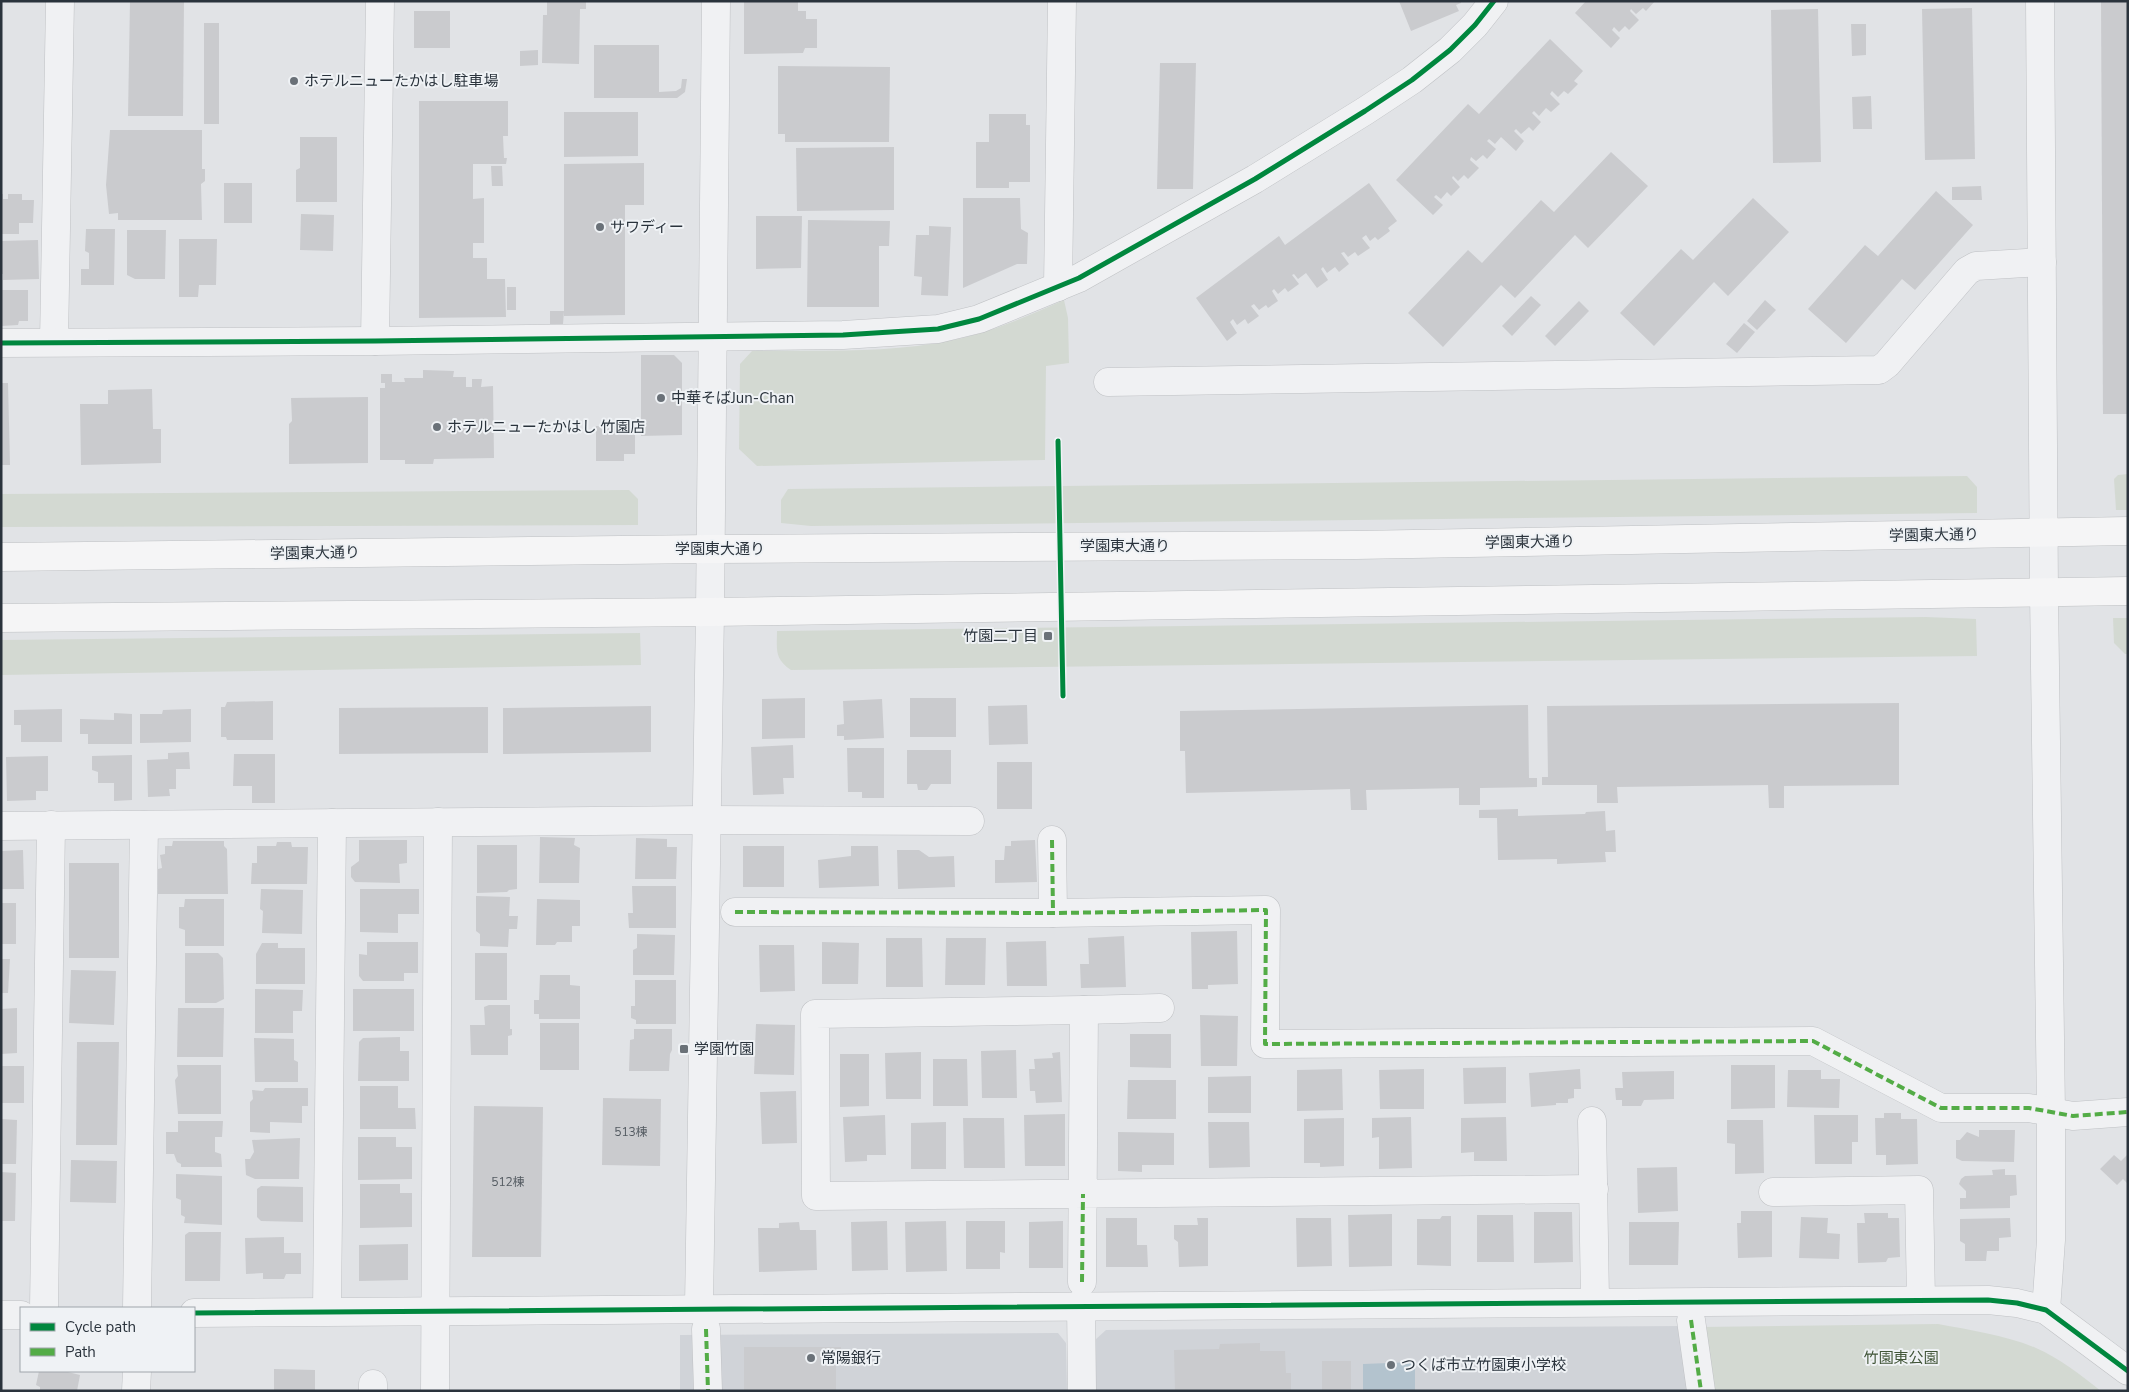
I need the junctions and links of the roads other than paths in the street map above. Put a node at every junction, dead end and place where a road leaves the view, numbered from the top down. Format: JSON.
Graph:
{"nodes":[{"id":1,"x":60,"y":1,"type":"edge"},
{"id":2,"x":380,"y":1,"type":"edge"},
{"id":3,"x":716,"y":1,"type":"edge"},
{"id":4,"x":1062,"y":1,"type":"edge"},
{"id":5,"x":1494,"y":1,"type":"edge"},
{"id":6,"x":2040,"y":1,"type":"edge"},
{"id":7,"x":2042,"y":262,"type":"junction"},
{"id":8,"x":1058,"y":287,"type":"junction"},
{"id":9,"x":712,"y":337,"type":"junction"},
{"id":10,"x":375,"y":341,"type":"junction"},
{"id":11,"x":54,"y":342,"type":"junction"},
{"id":12,"x":1,"y":343,"type":"edge"},
{"id":13,"x":1108,"y":382,"type":"dead end"},
{"id":14,"x":2128,"y":531,"type":"edge"},
{"id":15,"x":2044,"y":533,"type":"junction"},
{"id":16,"x":710,"y":548,"type":"junction"},
{"id":17,"x":1,"y":556,"type":"edge"},
{"id":18,"x":2128,"y":591,"type":"edge"},
{"id":19,"x":2044,"y":593,"type":"junction"},
{"id":20,"x":710,"y":612,"type":"junction"},
{"id":21,"x":1,"y":618,"type":"edge"},
{"id":22,"x":706,"y":820,"type":"junction"},
{"id":23,"x":970,"y":821,"type":"dead end"},
{"id":24,"x":438,"y":822,"type":"junction"},
{"id":25,"x":332,"y":823,"type":"junction"},
{"id":26,"x":144,"y":825,"type":"junction"},
{"id":27,"x":1,"y":826,"type":"edge"},
{"id":28,"x":51,"y":826,"type":"junction"},
{"id":29,"x":1052,"y":840,"type":"dead end"},
{"id":30,"x":735,"y":912,"type":"dead end"},
{"id":31,"x":1052,"y":913,"type":"junction"},
{"id":32,"x":1160,"y":1008,"type":"dead end"},
{"id":33,"x":1084,"y":1010,"type":"junction"},
{"id":34,"x":2050,"y":1112,"type":"junction"},
{"id":35,"x":2128,"y":1112,"type":"edge"},
{"id":36,"x":1592,"y":1121,"type":"dead end"},
{"id":37,"x":1594,"y":1189,"type":"junction"},
{"id":38,"x":1773,"y":1192,"type":"dead end"},
{"id":39,"x":1083,"y":1194,"type":"junction"},
{"id":40,"x":1082,"y":1292,"type":"junction"},
{"id":41,"x":1595,"y":1300,"type":"junction"},
{"id":42,"x":1921,"y":1300,"type":"junction"},
{"id":43,"x":44,"y":1307,"type":"edge"},
{"id":44,"x":137,"y":1307,"type":"edge"},
{"id":45,"x":2046,"y":1310,"type":"junction"},
{"id":46,"x":327,"y":1311,"type":"junction"},
{"id":47,"x":436,"y":1311,"type":"junction"},
{"id":48,"x":195,"y":1313,"type":"edge"},
{"id":49,"x":1,"y":1315,"type":"edge"},
{"id":50,"x":20,"y":1315,"type":"edge"},
{"id":51,"x":702,"y":1318,"type":"junction"},
{"id":52,"x":1691,"y":1320,"type":"dead end"},
{"id":53,"x":2128,"y":1371,"type":"edge"},
{"id":54,"x":137,"y":1372,"type":"edge"},
{"id":55,"x":136,"y":1391,"type":"edge"},
{"id":56,"x":435,"y":1391,"type":"edge"},
{"id":57,"x":708,"y":1391,"type":"edge"},
{"id":58,"x":1082,"y":1391,"type":"edge"},
{"id":59,"x":1701,"y":1391,"type":"edge"}],
"edges":[{"from":1,"to":11,"type":"street"},
{"from":2,"to":10,"type":"street"},
{"from":3,"to":9,"type":"street"},
{"from":4,"to":8,"type":"street"},
{"from":5,"to":8,"type":"street"},
{"from":6,"to":7,"type":"street"},
{"from":7,"to":13,"type":"street"},
{"from":7,"to":15,"type":"street"},
{"from":8,"to":9,"type":"street"},
{"from":9,"to":10,"type":"street"},
{"from":9,"to":16,"type":"street"},
{"from":10,"to":11,"type":"street"},
{"from":11,"to":12,"type":"street"},
{"from":14,"to":15,"type":"main road","name":"学園東大通り"},
{"from":15,"to":16,"type":"main road","name":"学園東大通り"},
{"from":15,"to":19,"type":"street"},
{"from":16,"to":17,"type":"main road","name":"学園東大通り"},
{"from":16,"to":20,"type":"street"},
{"from":18,"to":19,"type":"main road"},
{"from":19,"to":20,"type":"main road"},
{"from":19,"to":34,"type":"street"},
{"from":20,"to":21,"type":"main road"},
{"from":20,"to":22,"type":"street"},
{"from":22,"to":23,"type":"street"},
{"from":22,"to":24,"type":"street"},
{"from":22,"to":51,"type":"street"},
{"from":24,"to":25,"type":"street"},
{"from":24,"to":47,"type":"street"},
{"from":25,"to":26,"type":"street"},
{"from":25,"to":46,"type":"street"},
{"from":26,"to":28,"type":"street"},
{"from":26,"to":44,"type":"street"},
{"from":27,"to":28,"type":"street"},
{"from":28,"to":43,"type":"street"},
{"from":29,"to":31,"type":"street"},
{"from":30,"to":31,"type":"street"},
{"from":31,"to":34,"type":"street"},
{"from":32,"to":33,"type":"street"},
{"from":33,"to":39,"type":"street"},
{"from":33,"to":39,"type":"street"},
{"from":34,"to":35,"type":"street"},
{"from":34,"to":45,"type":"street"},
{"from":36,"to":37,"type":"street"},
{"from":37,"to":39,"type":"street"},
{"from":37,"to":41,"type":"street"},
{"from":38,"to":42,"type":"street"},
{"from":39,"to":40,"type":"street"},
{"from":40,"to":41,"type":"street"},
{"from":40,"to":51,"type":"street"},
{"from":40,"to":58,"type":"street"},
{"from":41,"to":42,"type":"street"},
{"from":42,"to":45,"type":"street"},
{"from":45,"to":53,"type":"street"},
{"from":46,"to":47,"type":"street"},
{"from":46,"to":48,"type":"street"},
{"from":47,"to":51,"type":"street"},
{"from":47,"to":56,"type":"street"},
{"from":49,"to":50,"type":"street"},
{"from":51,"to":57,"type":"street"},
{"from":52,"to":59,"type":"street"},
{"from":54,"to":55,"type":"street"}]}
